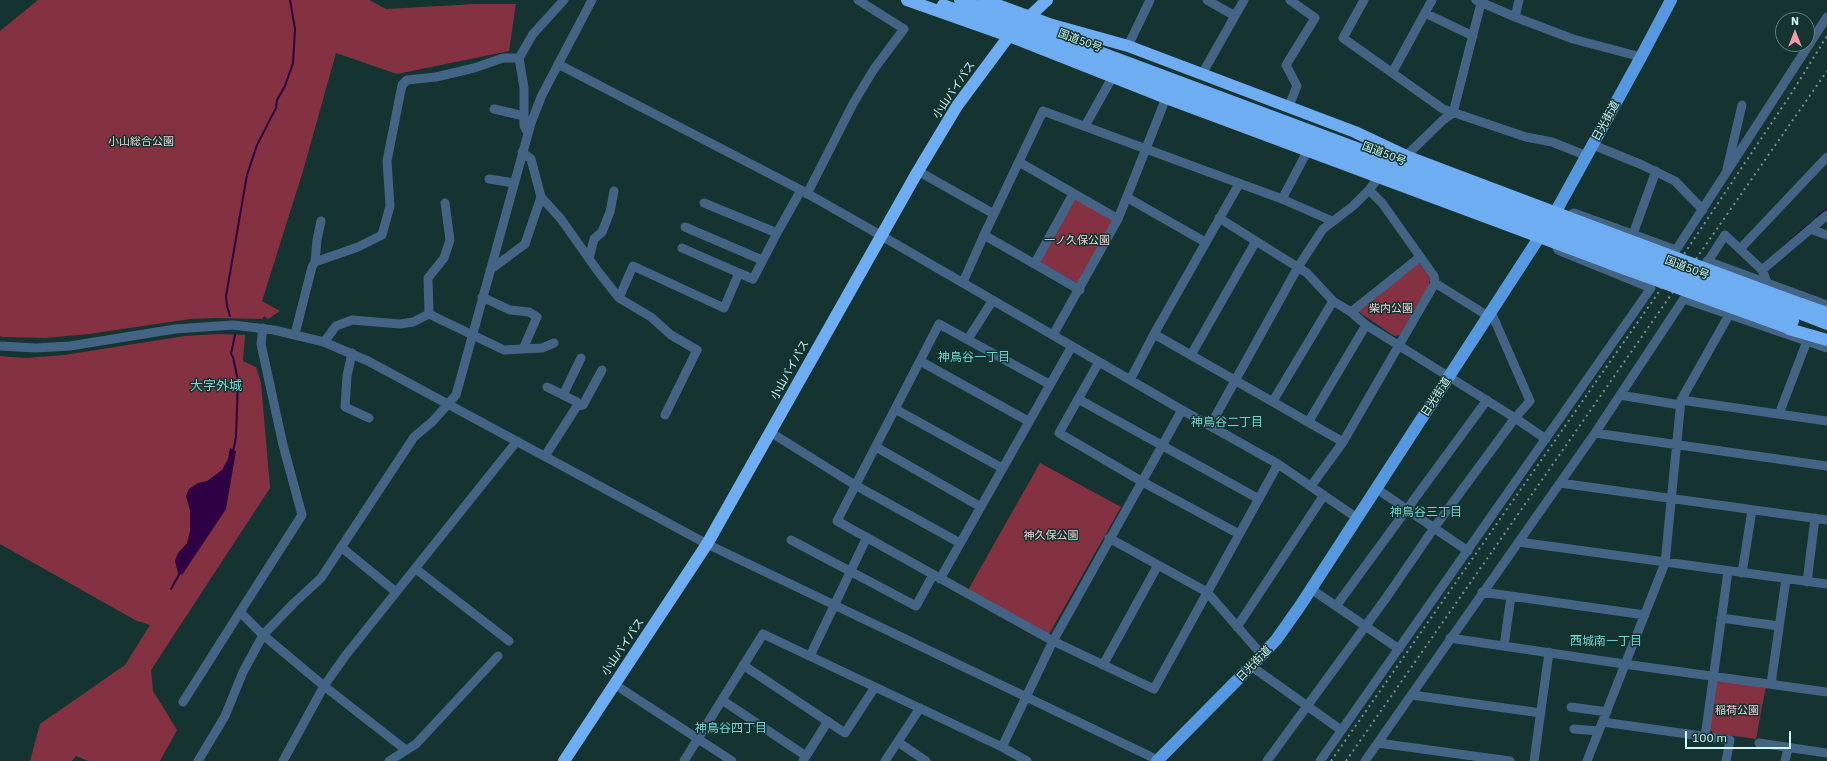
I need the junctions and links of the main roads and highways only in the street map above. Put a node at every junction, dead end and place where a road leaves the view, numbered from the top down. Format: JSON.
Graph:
{"nodes":[{"id":1,"x":907,"y":0,"type":"edge"},
{"id":2,"x":931,"y":0,"type":"edge"},
{"id":3,"x":960,"y":0,"type":"edge"},
{"id":4,"x":984,"y":0,"type":"edge"},
{"id":5,"x":1048,"y":0,"type":"edge"},
{"id":6,"x":1671,"y":0,"type":"edge"},
{"id":7,"x":1030,"y":17,"type":"junction"},
{"id":8,"x":1009,"y":36,"type":"junction"},
{"id":9,"x":1555,"y":213,"type":"junction"},
{"id":10,"x":1538,"y":237,"type":"junction"},
{"id":11,"x":1827,"y":313,"type":"edge"},
{"id":12,"x":1795,"y":316,"type":"junction"},
{"id":13,"x":1827,"y":324,"type":"edge"},
{"id":14,"x":1827,"y":335,"type":"edge"},
{"id":15,"x":1827,"y":340,"type":"edge"},
{"id":16,"x":564,"y":761,"type":"edge"},
{"id":17,"x":1158,"y":761,"type":"edge"}],
"edges":[{"from":1,"to":8,"type":"highway"},
{"from":2,"to":12,"type":"highway","name":"国道50号","bridge":true},
{"from":3,"to":12,"type":"highway","name":"国道50号","bridge":true},
{"from":4,"to":7,"type":"highway"},
{"from":5,"to":7,"type":"highway","name":"小山バイパス"},
{"from":6,"to":9,"type":"main road","name":"日光街道"},
{"from":7,"to":8,"type":"highway","name":"小山バイパス"},
{"from":7,"to":9,"type":"highway"},
{"from":8,"to":10,"type":"highway"},
{"from":8,"to":16,"type":"highway","name":"小山バイパス"},
{"from":9,"to":10,"type":"main road","name":"日光街道"},
{"from":9,"to":12,"type":"highway","bridge":true},
{"from":10,"to":12,"type":"highway","bridge":true},
{"from":10,"to":17,"type":"main road","name":"日光街道"},
{"from":11,"to":12,"type":"highway"},
{"from":12,"to":13,"type":"highway","name":"国道50号"},
{"from":12,"to":14,"type":"highway","name":"国道50号"},
{"from":12,"to":15,"type":"highway"}]}
